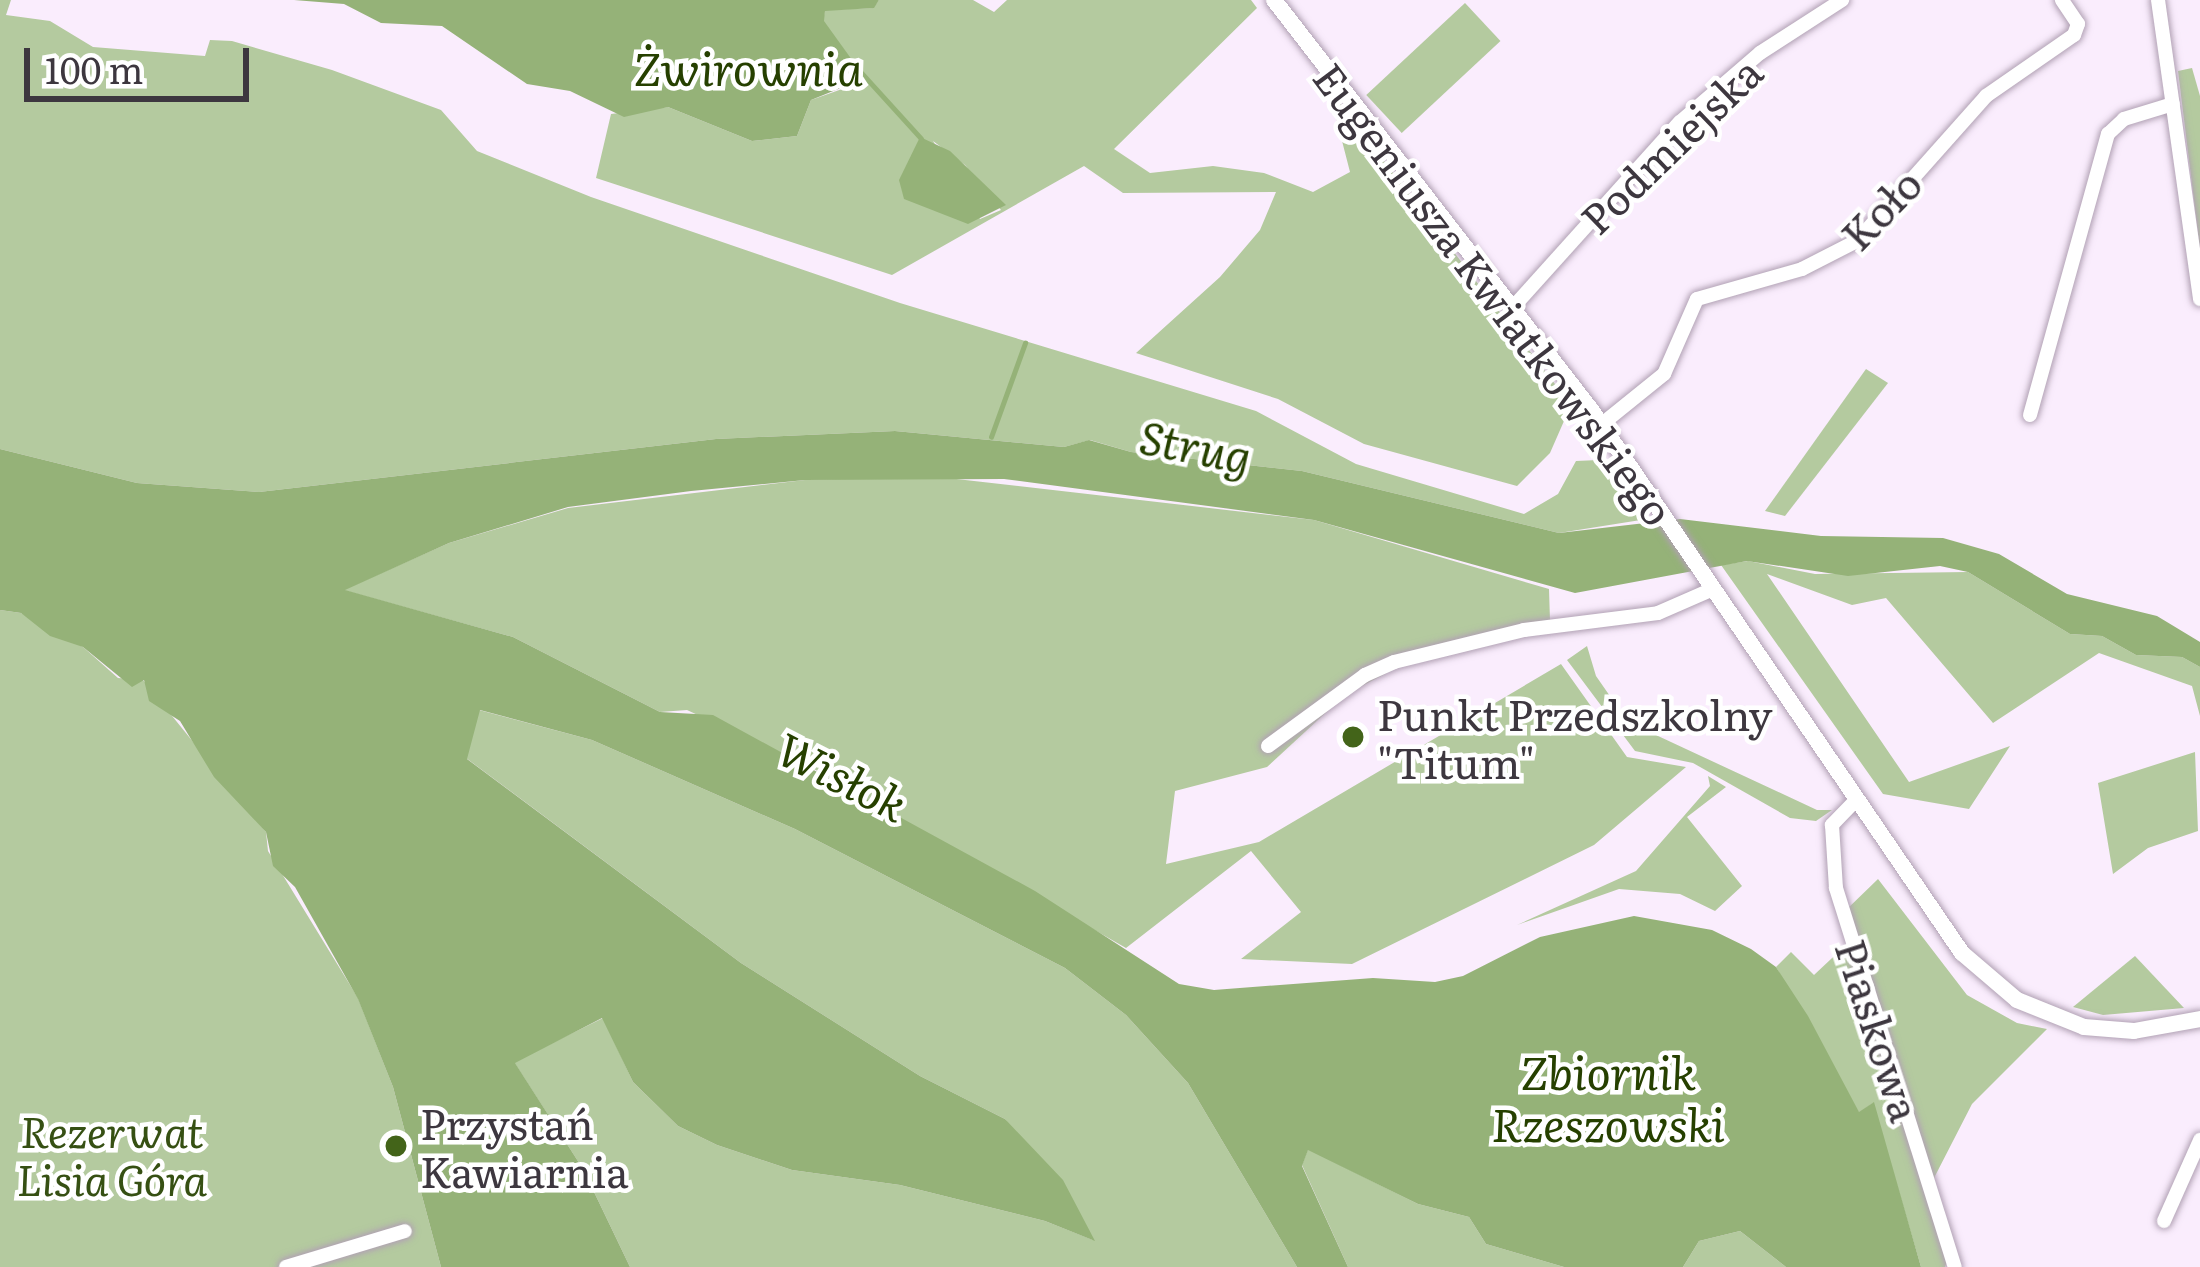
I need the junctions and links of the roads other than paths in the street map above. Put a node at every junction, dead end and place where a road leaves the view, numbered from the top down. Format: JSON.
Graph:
{"nodes":[{"id":1,"x":1274,"y":0,"type":"edge"},
{"id":2,"x":1841,"y":0,"type":"edge"},
{"id":3,"x":2062,"y":0,"type":"edge"},
{"id":4,"x":2158,"y":0,"type":"edge"},
{"id":5,"x":2173,"y":104,"type":"junction"},
{"id":6,"x":2200,"y":299,"type":"edge"},
{"id":7,"x":1515,"y":305,"type":"junction"},
{"id":8,"x":2030,"y":416,"type":"dead end"},
{"id":9,"x":1602,"y":424,"type":"junction"},
{"id":10,"x":1708,"y":582,"type":"junction"},
{"id":11,"x":1268,"y":746,"type":"dead end"},
{"id":12,"x":1856,"y":800,"type":"junction"},
{"id":13,"x":2200,"y":1018,"type":"edge"},
{"id":14,"x":2200,"y":1140,"type":"edge"},
{"id":15,"x":2164,"y":1221,"type":"dead end"},
{"id":16,"x":405,"y":1231,"type":"dead end"},
{"id":17,"x":286,"y":1267,"type":"edge"},
{"id":18,"x":1955,"y":1267,"type":"edge"}],
"edges":[{"from":1,"to":7,"type":"street","name":"Eugeniusza Kwiatkowskiego"},
{"from":2,"to":7,"type":"street","name":"Podmiejska"},
{"from":3,"to":9,"type":"street","name":"Koło"},
{"from":4,"to":5,"type":"street"},
{"from":5,"to":6,"type":"street"},
{"from":5,"to":8,"type":"street"},
{"from":7,"to":9,"type":"street","name":"Eugeniusza Kwiatkowskiego"},
{"from":9,"to":10,"type":"street","name":"Eugeniusza Kwiatkowskiego"},
{"from":10,"to":11,"type":"street"},
{"from":10,"to":12,"type":"street","name":"Eugeniusza Kwiatkowskiego"},
{"from":12,"to":13,"type":"street","name":"Eugeniusza Kwiatkowskiego"},
{"from":12,"to":18,"type":"street","name":"Piaskowa"},
{"from":14,"to":15,"type":"street"},
{"from":16,"to":17,"type":"street"}]}
